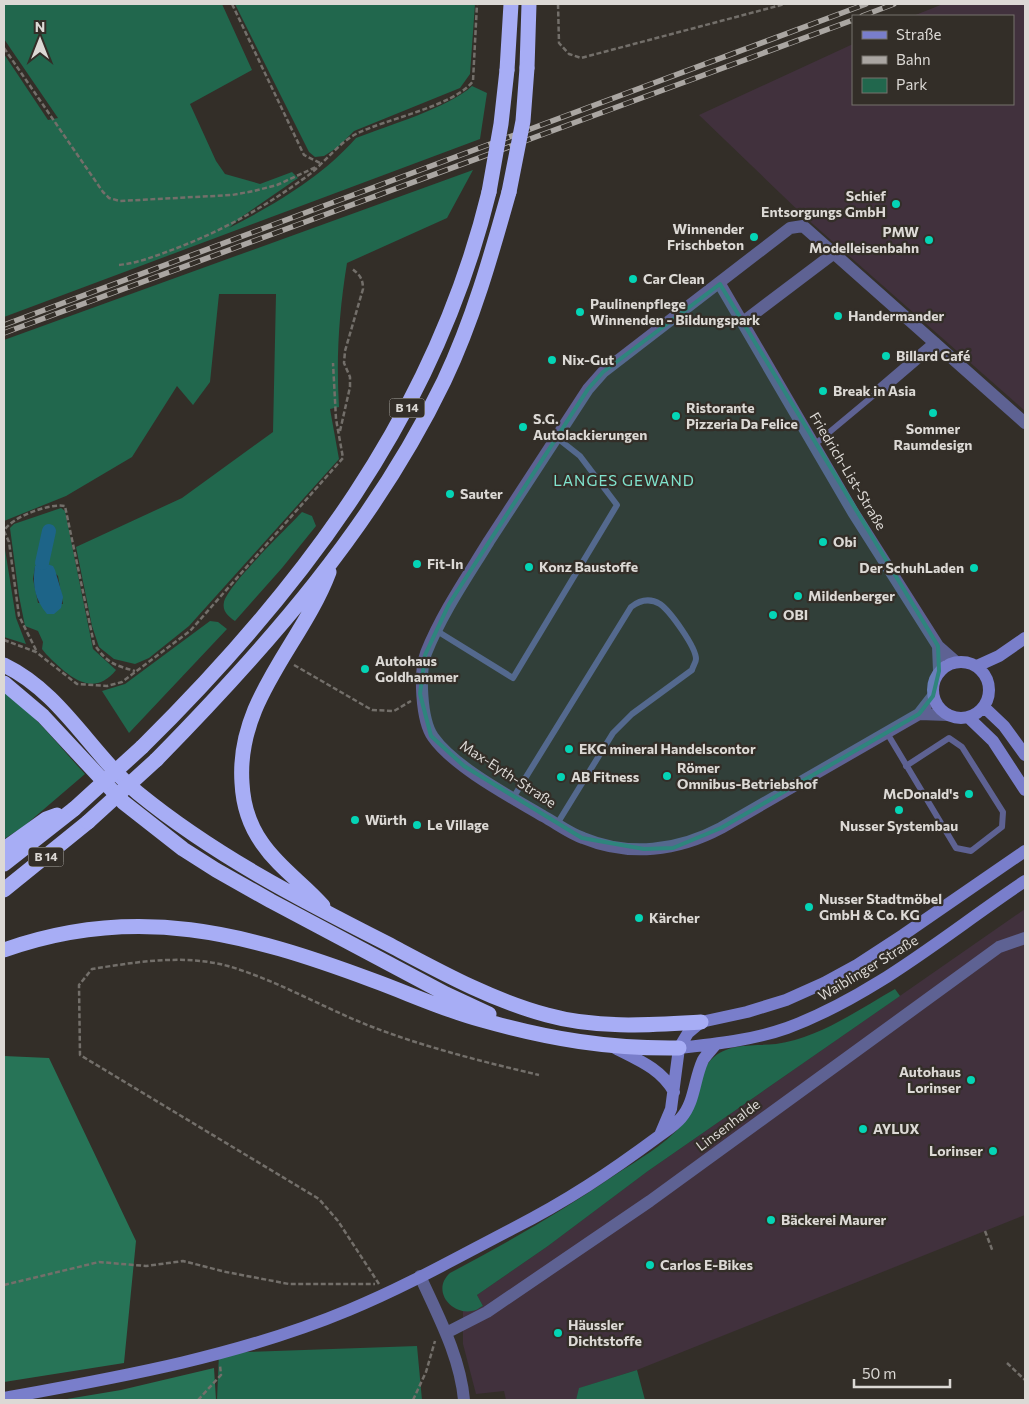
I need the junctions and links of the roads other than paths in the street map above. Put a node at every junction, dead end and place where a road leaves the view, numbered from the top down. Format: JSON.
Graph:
{"nodes":[{"id":1,"x":511,"y":4,"type":"edge"},
{"id":2,"x":529,"y":4,"type":"edge"},
{"id":3,"x":833,"y":254,"type":"junction"},
{"id":4,"x":720,"y":284,"type":"junction"},
{"id":5,"x":743,"y":322,"type":"junction"},
{"id":6,"x":934,"y":343,"type":"junction"},
{"id":7,"x":880,"y":390,"type":"joint"},
{"id":8,"x":1025,"y":423,"type":"edge"},
{"id":9,"x":556,"y":437,"type":"junction"},
{"id":10,"x":814,"y":445,"type":"junction"},
{"id":11,"x":334,"y":559,"type":"junction"},
{"id":12,"x":437,"y":631,"type":"junction"},
{"id":13,"x":1025,"y":638,"type":"edge"},
{"id":14,"x":938,"y":646,"type":"junction"},
{"id":15,"x":1000,"y":656,"type":"junction"},
{"id":16,"x":955,"y":662,"type":"junction"},
{"id":17,"x":4,"y":665,"type":"edge"},
{"id":18,"x":977,"y":666,"type":"junction"},
{"id":19,"x":939,"y":671,"type":"junction"},
{"id":20,"x":4,"y":683,"type":"edge"},
{"id":21,"x":990,"y":688,"type":"junction"},
{"id":22,"x":933,"y":696,"type":"junction"},
{"id":23,"x":984,"y":707,"type":"junction"},
{"id":24,"x":919,"y":714,"type":"junction"},
{"id":25,"x":948,"y":715,"type":"junction"},
{"id":26,"x":968,"y":717,"type":"junction"},
{"id":27,"x":887,"y":733,"type":"junction"},
{"id":28,"x":1025,"y":755,"type":"edge"},
{"id":29,"x":906,"y":766,"type":"junction"},
{"id":30,"x":1025,"y":790,"type":"edge"},
{"id":31,"x":513,"y":798,"type":"junction"},
{"id":32,"x":74,"y":808,"type":"junction"},
{"id":33,"x":557,"y":824,"type":"junction"},
{"id":34,"x":1025,"y":841,"type":"edge"},
{"id":35,"x":4,"y":849,"type":"edge"},
{"id":36,"x":1023,"y":852,"type":"edge"},
{"id":37,"x":4,"y":864,"type":"edge"},
{"id":38,"x":1025,"y":881,"type":"edge"},
{"id":39,"x":1025,"y":889,"type":"edge"},
{"id":40,"x":4,"y":890,"type":"edge"},
{"id":41,"x":1009,"y":892,"type":"junction"},
{"id":42,"x":332,"y":915,"type":"junction"},
{"id":43,"x":1025,"y":938,"type":"edge"},
{"id":44,"x":4,"y":950,"type":"edge"},
{"id":45,"x":701,"y":1022,"type":"junction"},
{"id":46,"x":518,"y":1030,"type":"junction"},
{"id":47,"x":716,"y":1044,"type":"junction"},
{"id":48,"x":613,"y":1047,"type":"junction"},
{"id":49,"x":679,"y":1048,"type":"junction"},
{"id":50,"x":674,"y":1092,"type":"junction"},
{"id":51,"x":659,"y":1136,"type":"junction"},
{"id":52,"x":420,"y":1276,"type":"junction"},
{"id":53,"x":446,"y":1333,"type":"junction"},
{"id":54,"x":4,"y":1398,"type":"edge"},
{"id":55,"x":464,"y":1400,"type":"edge"}],
"edges":[{"from":1,"to":32,"type":"highway","number":"B 14","bridge":true},
{"from":2,"to":11,"type":"highway","number":"B 14","bridge":true},
{"from":3,"to":4,"type":"street","name":"Max-Eyth-Straße"},
{"from":3,"to":5,"type":"street"},
{"from":3,"to":6,"type":"street","name":"Max-Eyth-Straße"},
{"from":4,"to":5,"type":"street","name":"Friedrich-List-Straße"},
{"from":4,"to":9,"type":"street","name":"Max-Eyth-Straße"},
{"from":5,"to":10,"type":"street","name":"Friedrich-List-Straße"},
{"from":6,"to":7,"type":"street"},
{"from":6,"to":8,"type":"street","name":"Max-Eyth-Straße"},
{"from":7,"to":10,"type":"lane"},
{"from":9,"to":12,"type":"street","name":"Max-Eyth-Straße"},
{"from":9,"to":12,"type":"lane"},
{"from":10,"to":14,"type":"street","name":"Friedrich-List-Straße"},
{"from":11,"to":40,"type":"highway","number":"B 14","bridge":true},
{"from":11,"to":42,"type":"highway"},
{"from":12,"to":31,"type":"street","name":"Max-Eyth-Straße"},
{"from":13,"to":15,"type":"main road"},
{"from":14,"to":16,"type":"street","name":"Friedrich-List-Straße"},
{"from":14,"to":19,"type":"street","name":"Friedrich-List-Straße"},
{"from":15,"to":18,"type":"main road"},
{"from":15,"to":21,"type":"main road"},
{"from":16,"to":18,"type":"main road"},
{"from":16,"to":19,"type":"main road"},
{"from":17,"to":42,"type":"highway"},
{"from":18,"to":21,"type":"main road"},
{"from":19,"to":22,"type":"main road","name":"Friedrich-List-Straße"},
{"from":20,"to":46,"type":"highway"},
{"from":21,"to":23,"type":"main road"},
{"from":22,"to":24,"type":"street","name":"Max-Eyth-Straße"},
{"from":22,"to":25,"type":"main road"},
{"from":23,"to":26,"type":"main road"},
{"from":23,"to":28,"type":"main road"},
{"from":24,"to":25,"type":"street"},
{"from":24,"to":27,"type":"street","name":"Max-Eyth-Straße"},
{"from":25,"to":26,"type":"main road"},
{"from":26,"to":30,"type":"main road"},
{"from":27,"to":29,"type":"lane"},
{"from":27,"to":33,"type":"street","name":"Max-Eyth-Straße"},
{"from":29,"to":29,"type":"lane"},
{"from":31,"to":33,"type":"street","name":"Max-Eyth-Straße"},
{"from":31,"to":33,"type":"lane"},
{"from":32,"to":35,"type":"highway"},
{"from":32,"to":37,"type":"highway","number":"B 14"},
{"from":34,"to":36,"type":"main road"},
{"from":36,"to":45,"type":"main road","name":"Waiblinger Straße"},
{"from":38,"to":41,"type":"main road","name":"Waiblinger Straße"},
{"from":39,"to":41,"type":"main road"},
{"from":41,"to":47,"type":"main road","name":"Waiblinger Straße"},
{"from":42,"to":45,"type":"highway"},
{"from":43,"to":53,"type":"street","name":"Linsenhalde"},
{"from":44,"to":46,"type":"highway"},
{"from":45,"to":49,"type":"main road"},
{"from":46,"to":48,"type":"highway"},
{"from":47,"to":49,"type":"main road","name":"Waiblinger Straße"},
{"from":47,"to":51,"type":"main road"},
{"from":48,"to":49,"type":"highway"},
{"from":48,"to":50,"type":"main road"},
{"from":49,"to":50,"type":"main road"},
{"from":50,"to":51,"type":"main road"},
{"from":51,"to":52,"type":"main road"},
{"from":52,"to":53,"type":"street"},
{"from":52,"to":54,"type":"main road"},
{"from":53,"to":55,"type":"street"}]}
